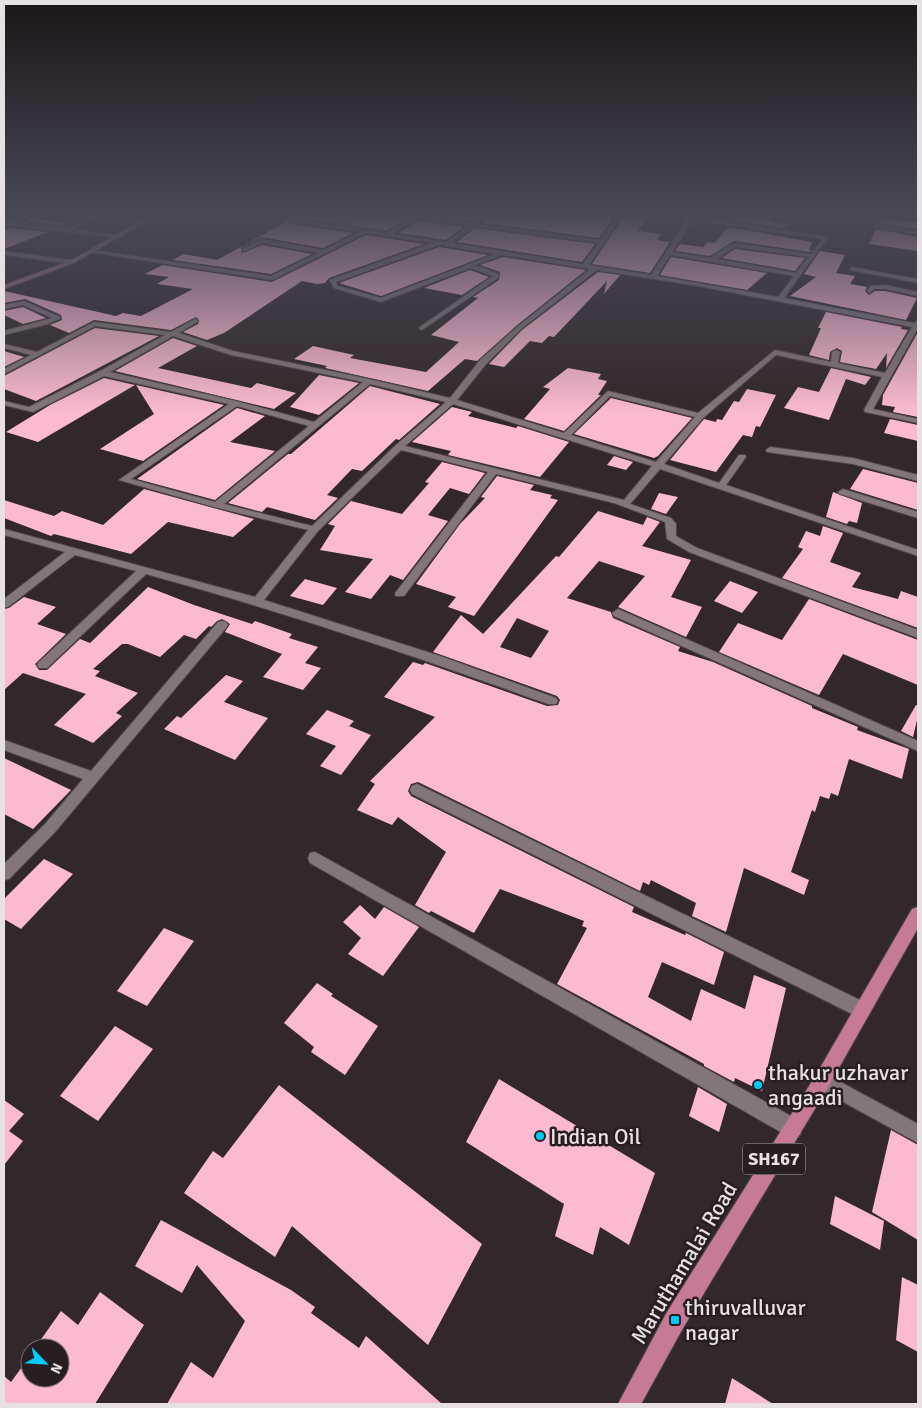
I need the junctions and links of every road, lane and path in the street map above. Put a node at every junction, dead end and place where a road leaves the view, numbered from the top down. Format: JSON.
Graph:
{"nodes":[{"id":1,"x":21,"y":281,"type":"edge"},
{"id":2,"x":333,"y":281,"type":"edge"},
{"id":3,"x":432,"y":281,"type":"edge"},
{"id":4,"x":491,"y":281,"type":"edge"},
{"id":5,"x":579,"y":281,"type":"edge"},
{"id":6,"x":672,"y":281,"type":"edge"},
{"id":7,"x":794,"y":281,"type":"edge"},
{"id":8,"x":4,"y":287,"type":"edge"},
{"id":9,"x":870,"y":291,"type":"dead end"},
{"id":10,"x":918,"y":294,"type":"edge"},
{"id":11,"x":779,"y":300,"type":"junction"},
{"id":12,"x":4,"y":307,"type":"edge"},
{"id":13,"x":195,"y":321,"type":"dead end"},
{"id":14,"x":918,"y":325,"type":"edge"},
{"id":15,"x":422,"y":328,"type":"dead end"},
{"id":16,"x":4,"y":333,"type":"edge"},
{"id":17,"x":174,"y":334,"type":"junction"},
{"id":18,"x":4,"y":346,"type":"edge"},
{"id":19,"x":836,"y":352,"type":"dead end"},
{"id":20,"x":37,"y":354,"type":"junction"},
{"id":21,"x":834,"y":364,"type":"junction"},
{"id":22,"x":4,"y":372,"type":"edge"},
{"id":23,"x":103,"y":373,"type":"junction"},
{"id":24,"x":887,"y":376,"type":"junction"},
{"id":25,"x":369,"y":381,"type":"junction"},
{"id":26,"x":452,"y":401,"type":"junction"},
{"id":27,"x":4,"y":403,"type":"edge"},
{"id":28,"x":236,"y":403,"type":"junction"},
{"id":29,"x":700,"y":416,"type":"junction"},
{"id":30,"x":918,"y":421,"type":"edge"},
{"id":31,"x":316,"y":425,"type":"junction"},
{"id":32,"x":564,"y":437,"type":"junction"},
{"id":33,"x":399,"y":447,"type":"junction"},
{"id":34,"x":770,"y":450,"type":"dead end"},
{"id":35,"x":742,"y":457,"type":"dead end"},
{"id":36,"x":658,"y":465,"type":"junction"},
{"id":37,"x":493,"y":471,"type":"junction"},
{"id":38,"x":918,"y":478,"type":"edge"},
{"id":39,"x":721,"y":486,"type":"junction"},
{"id":40,"x":843,"y":492,"type":"dead end"},
{"id":41,"x":619,"y":503,"type":"junction"},
{"id":42,"x":217,"y":505,"type":"junction"},
{"id":43,"x":918,"y":515,"type":"edge"},
{"id":44,"x":314,"y":529,"type":"junction"},
{"id":45,"x":4,"y":532,"type":"edge"},
{"id":46,"x":73,"y":551,"type":"junction"},
{"id":47,"x":918,"y":552,"type":"edge"},
{"id":48,"x":144,"y":570,"type":"junction"},
{"id":49,"x":400,"y":594,"type":"dead end"},
{"id":50,"x":257,"y":601,"type":"junction"},
{"id":51,"x":4,"y":604,"type":"edge"},
{"id":52,"x":618,"y":613,"type":"dead end"},
{"id":53,"x":222,"y":626,"type":"dead end"},
{"id":54,"x":918,"y":634,"type":"edge"},
{"id":55,"x":43,"y":664,"type":"dead end"},
{"id":56,"x":552,"y":701,"type":"dead end"},
{"id":57,"x":4,"y":744,"type":"edge"},
{"id":58,"x":918,"y":746,"type":"edge"},
{"id":59,"x":93,"y":777,"type":"junction"},
{"id":60,"x":417,"y":790,"type":"dead end"},
{"id":61,"x":315,"y":858,"type":"dead end"},
{"id":62,"x":4,"y":874,"type":"edge"},
{"id":63,"x":916,"y":921,"type":"edge"},
{"id":64,"x":862,"y":1010,"type":"junction"},
{"id":65,"x":822,"y":1081,"type":"junction"},
{"id":66,"x":793,"y":1128,"type":"junction"},
{"id":67,"x":918,"y":1134,"type":"edge"},
{"id":68,"x":633,"y":1403,"type":"edge"}],
"edges":[{"from":1,"to":8,"type":"main road"},
{"from":2,"to":3,"type":"street"},
{"from":4,"to":15,"type":"street"},
{"from":5,"to":26,"type":"street"},
{"from":6,"to":11,"type":"street"},
{"from":7,"to":11,"type":"street"},
{"from":9,"to":10,"type":"street"},
{"from":11,"to":14,"type":"street"},
{"from":12,"to":16,"type":"street"},
{"from":13,"to":17,"type":"street"},
{"from":14,"to":24,"type":"street"},
{"from":17,"to":20,"type":"street"},
{"from":17,"to":23,"type":"street"},
{"from":17,"to":25,"type":"street"},
{"from":18,"to":20,"type":"street"},
{"from":19,"to":21,"type":"street"},
{"from":20,"to":22,"type":"street"},
{"from":21,"to":24,"type":"street"},
{"from":21,"to":29,"type":"street"},
{"from":23,"to":27,"type":"street"},
{"from":23,"to":28,"type":"street"},
{"from":24,"to":30,"type":"street"},
{"from":25,"to":26,"type":"street"},
{"from":25,"to":31,"type":"street"},
{"from":26,"to":32,"type":"street"},
{"from":26,"to":33,"type":"street"},
{"from":28,"to":31,"type":"street"},
{"from":28,"to":42,"type":"street"},
{"from":29,"to":32,"type":"street"},
{"from":29,"to":36,"type":"street"},
{"from":31,"to":42,"type":"street"},
{"from":32,"to":36,"type":"street"},
{"from":33,"to":37,"type":"street"},
{"from":33,"to":44,"type":"street"},
{"from":34,"to":38,"type":"street"},
{"from":35,"to":39,"type":"street"},
{"from":36,"to":39,"type":"street"},
{"from":36,"to":41,"type":"street"},
{"from":37,"to":41,"type":"street"},
{"from":37,"to":49,"type":"street"},
{"from":39,"to":47,"type":"street"},
{"from":40,"to":43,"type":"street"},
{"from":41,"to":54,"type":"street"},
{"from":42,"to":44,"type":"street"},
{"from":44,"to":50,"type":"street"},
{"from":45,"to":46,"type":"street"},
{"from":46,"to":48,"type":"street"},
{"from":46,"to":51,"type":"street"},
{"from":48,"to":50,"type":"street"},
{"from":48,"to":55,"type":"street"},
{"from":50,"to":56,"type":"street"},
{"from":52,"to":58,"type":"street"},
{"from":53,"to":59,"type":"street"},
{"from":57,"to":59,"type":"street"},
{"from":59,"to":62,"type":"street"},
{"from":60,"to":64,"type":"street"},
{"from":61,"to":66,"type":"street"},
{"from":63,"to":64,"type":"main road","name":"Maruthamalai Road","number":"SH167"},
{"from":64,"to":65,"type":"main road","name":"Maruthamalai Road","number":"SH167"},
{"from":65,"to":66,"type":"main road","name":"Maruthamalai Road","number":"SH167"},
{"from":65,"to":67,"type":"street"},
{"from":66,"to":68,"type":"main road","name":"Maruthamalai Road","number":"SH167"}]}
